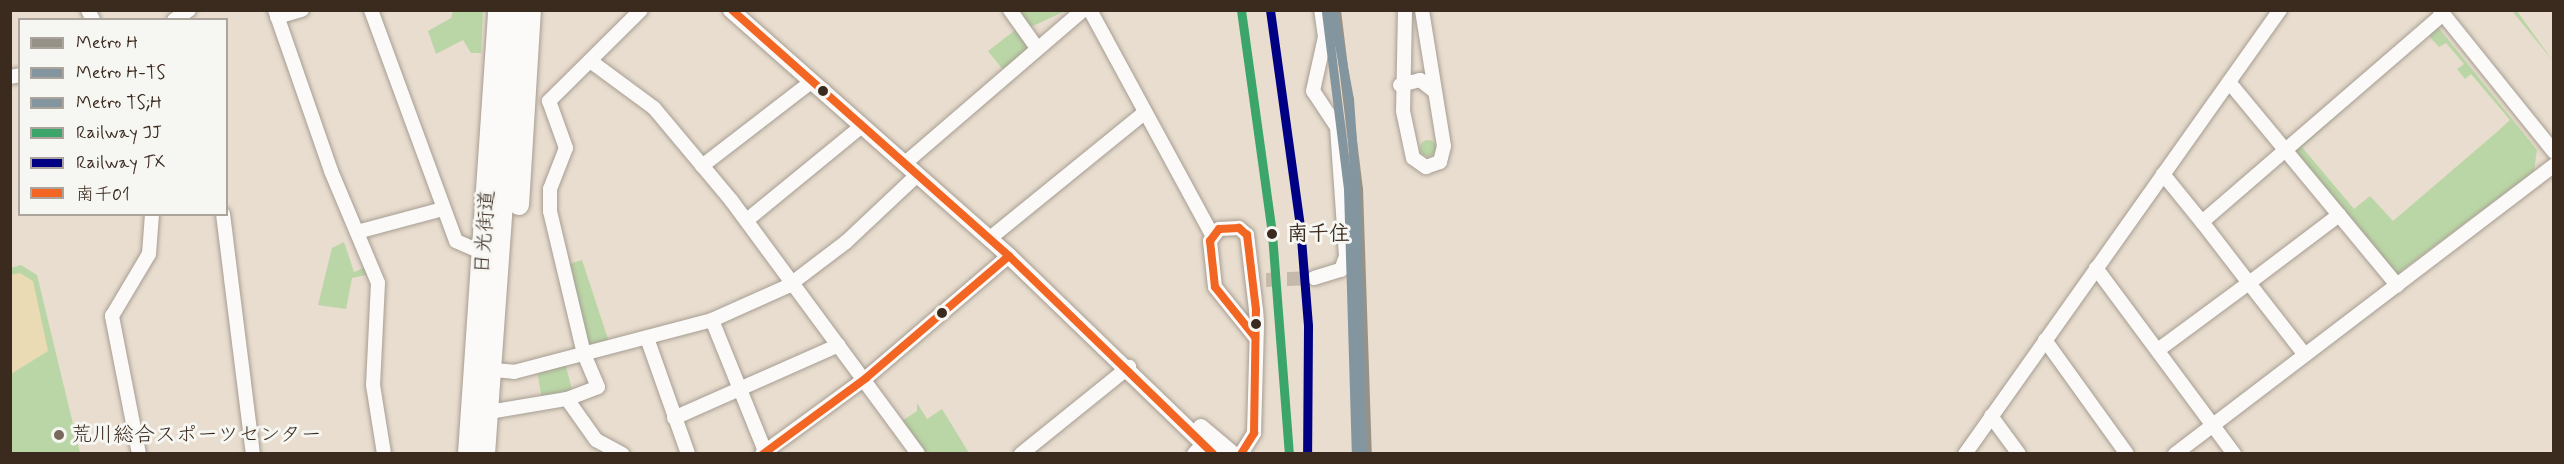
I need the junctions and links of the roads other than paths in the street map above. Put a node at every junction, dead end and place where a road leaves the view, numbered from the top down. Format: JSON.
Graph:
{"nodes":[{"id":1,"x":302,"y":10,"type":"edge"},
{"id":2,"x":371,"y":10,"type":"edge"},
{"id":3,"x":498,"y":10,"type":"edge"},
{"id":4,"x":516,"y":10,"type":"edge"},
{"id":5,"x":531,"y":10,"type":"edge"},
{"id":6,"x":641,"y":10,"type":"edge"},
{"id":7,"x":731,"y":10,"type":"edge"},
{"id":8,"x":1010,"y":10,"type":"edge"},
{"id":9,"x":1083,"y":10,"type":"edge"},
{"id":10,"x":1090,"y":10,"type":"edge"},
{"id":11,"x":1321,"y":10,"type":"edge"},
{"id":12,"x":1406,"y":10,"type":"edge"},
{"id":13,"x":1422,"y":10,"type":"edge"},
{"id":14,"x":2280,"y":10,"type":"edge"},
{"id":15,"x":2442,"y":12,"type":"edge"},
{"id":16,"x":276,"y":14,"type":"edge"},
{"id":17,"x":1037,"y":48,"type":"junction"},
{"id":18,"x":593,"y":63,"type":"junction"},
{"id":19,"x":810,"y":82,"type":"junction"},
{"id":20,"x":2229,"y":82,"type":"junction"},
{"id":21,"x":1400,"y":85,"type":"junction"},
{"id":22,"x":1434,"y":91,"type":"junction"},
{"id":23,"x":1145,"y":112,"type":"junction"},
{"id":24,"x":862,"y":126,"type":"junction"},
{"id":25,"x":2286,"y":152,"type":"junction"},
{"id":26,"x":2553,"y":152,"type":"edge"},
{"id":27,"x":904,"y":164,"type":"junction"},
{"id":28,"x":2553,"y":165,"type":"edge"},
{"id":29,"x":702,"y":166,"type":"junction"},
{"id":30,"x":2163,"y":174,"type":"junction"},
{"id":31,"x":917,"y":175,"type":"junction"},
{"id":32,"x":442,"y":209,"type":"junction"},
{"id":33,"x":2339,"y":215,"type":"junction"},
{"id":34,"x":152,"y":216,"type":"edge"},
{"id":35,"x":223,"y":216,"type":"edge"},
{"id":36,"x":747,"y":220,"type":"junction"},
{"id":37,"x":2202,"y":222,"type":"junction"},
{"id":38,"x":357,"y":232,"type":"junction"},
{"id":39,"x":1212,"y":235,"type":"junction"},
{"id":40,"x":989,"y":239,"type":"junction"},
{"id":41,"x":483,"y":253,"type":"junction"},
{"id":42,"x":1009,"y":256,"type":"junction"},
{"id":43,"x":2096,"y":268,"type":"junction"},
{"id":44,"x":1314,"y":278,"type":"tunnel mouth"},
{"id":45,"x":2250,"y":283,"type":"junction"},
{"id":46,"x":793,"y":284,"type":"junction"},
{"id":47,"x":2397,"y":285,"type":"junction"},
{"id":48,"x":712,"y":320,"type":"junction"},
{"id":49,"x":1256,"y":337,"type":"junction"},
{"id":50,"x":646,"y":338,"type":"junction"},
{"id":51,"x":2045,"y":340,"type":"junction"},
{"id":52,"x":495,"y":343,"type":"junction"},
{"id":53,"x":839,"y":345,"type":"junction"},
{"id":54,"x":2158,"y":350,"type":"junction"},
{"id":55,"x":584,"y":354,"type":"junction"},
{"id":56,"x":2305,"y":355,"type":"junction"},
{"id":57,"x":493,"y":370,"type":"junction"},
{"id":58,"x":1133,"y":371,"type":"junction"},
{"id":59,"x":867,"y":378,"type":"junction"},
{"id":60,"x":740,"y":392,"type":"junction"},
{"id":61,"x":567,"y":399,"type":"junction"},
{"id":62,"x":489,"y":412,"type":"junction"},
{"id":63,"x":1991,"y":416,"type":"junction"},
{"id":64,"x":674,"y":418,"type":"junction"},
{"id":65,"x":2213,"y":425,"type":"junction"},
{"id":66,"x":1204,"y":450,"type":"edge"},
{"id":67,"x":763,"y":452,"type":"edge"},
{"id":68,"x":140,"y":453,"type":"edge"},
{"id":69,"x":253,"y":453,"type":"edge"},
{"id":70,"x":384,"y":453,"type":"edge"},
{"id":71,"x":468,"y":453,"type":"edge"},
{"id":72,"x":485,"y":453,"type":"edge"},
{"id":73,"x":622,"y":453,"type":"edge"},
{"id":74,"x":688,"y":453,"type":"edge"},
{"id":75,"x":918,"y":453,"type":"edge"},
{"id":76,"x":1021,"y":453,"type":"edge"},
{"id":77,"x":1233,"y":453,"type":"edge"},
{"id":78,"x":1241,"y":453,"type":"edge"},
{"id":79,"x":1965,"y":453,"type":"edge"},
{"id":80,"x":2019,"y":453,"type":"edge"},
{"id":81,"x":2127,"y":453,"type":"edge"},
{"id":82,"x":2175,"y":453,"type":"edge"},
{"id":83,"x":2234,"y":453,"type":"edge"}],
"edges":[{"from":1,"to":16,"type":"street"},
{"from":2,"to":32,"type":"street"},
{"from":3,"to":41,"type":"highway","name":"日光街道"},
{"from":4,"to":52,"type":"highway","name":"日光街道"},
{"from":5,"to":52,"type":"highway","name":"日光街道"},
{"from":6,"to":18,"type":"street"},
{"from":7,"to":19,"type":"main road"},
{"from":8,"to":17,"type":"street"},
{"from":9,"to":17,"type":"street"},
{"from":10,"to":23,"type":"street"},
{"from":11,"to":44,"type":"street"},
{"from":12,"to":21,"type":"street"},
{"from":13,"to":22,"type":"street"},
{"from":14,"to":20,"type":"street"},
{"from":15,"to":25,"type":"street"},
{"from":15,"to":26,"type":"street"},
{"from":16,"to":38,"type":"street"},
{"from":17,"to":27,"type":"street"},
{"from":18,"to":29,"type":"street"},
{"from":18,"to":55,"type":"street"},
{"from":19,"to":24,"type":"main road"},
{"from":19,"to":29,"type":"street"},
{"from":20,"to":25,"type":"street"},
{"from":20,"to":30,"type":"street"},
{"from":21,"to":22,"type":"street"},
{"from":21,"to":22,"type":"street"},
{"from":23,"to":39,"type":"street"},
{"from":23,"to":40,"type":"street"},
{"from":24,"to":27,"type":"main road"},
{"from":24,"to":36,"type":"street"},
{"from":25,"to":33,"type":"street"},
{"from":25,"to":37,"type":"street"},
{"from":27,"to":31,"type":"main road"},
{"from":28,"to":47,"type":"street"},
{"from":29,"to":36,"type":"street"},
{"from":30,"to":37,"type":"street"},
{"from":30,"to":43,"type":"street"},
{"from":31,"to":40,"type":"main road"},
{"from":31,"to":46,"type":"street"},
{"from":32,"to":38,"type":"street"},
{"from":32,"to":41,"type":"street"},
{"from":33,"to":45,"type":"street"},
{"from":33,"to":47,"type":"street"},
{"from":34,"to":68,"type":"street"},
{"from":35,"to":69,"type":"street"},
{"from":36,"to":46,"type":"street"},
{"from":37,"to":45,"type":"street"},
{"from":38,"to":70,"type":"street"},
{"from":39,"to":49,"type":"street"},
{"from":39,"to":49,"type":"street"},
{"from":40,"to":42,"type":"main road"},
{"from":41,"to":71,"type":"highway","name":"日光街道"},
{"from":42,"to":58,"type":"main road"},
{"from":42,"to":59,"type":"street"},
{"from":43,"to":51,"type":"street"},
{"from":43,"to":54,"type":"street"},
{"from":45,"to":54,"type":"street"},
{"from":45,"to":56,"type":"street"},
{"from":46,"to":48,"type":"street"},
{"from":46,"to":53,"type":"street"},
{"from":47,"to":56,"type":"street"},
{"from":48,"to":50,"type":"street"},
{"from":48,"to":60,"type":"street"},
{"from":49,"to":78,"type":"street"},
{"from":50,"to":55,"type":"street"},
{"from":50,"to":64,"type":"street"},
{"from":51,"to":63,"type":"street"},
{"from":51,"to":81,"type":"street"},
{"from":52,"to":57,"type":"highway","name":"日光街道"},
{"from":53,"to":59,"type":"street"},
{"from":53,"to":60,"type":"street"},
{"from":54,"to":65,"type":"street"},
{"from":55,"to":57,"type":"street"},
{"from":55,"to":61,"type":"street"},
{"from":56,"to":65,"type":"street"},
{"from":57,"to":62,"type":"highway","name":"日光街道"},
{"from":58,"to":66,"type":"main road"},
{"from":58,"to":76,"type":"street"},
{"from":58,"to":77,"type":"main road"},
{"from":59,"to":67,"type":"street"},
{"from":59,"to":75,"type":"street"},
{"from":60,"to":64,"type":"street"},
{"from":60,"to":67,"type":"street"},
{"from":61,"to":62,"type":"street"},
{"from":61,"to":73,"type":"street"},
{"from":62,"to":72,"type":"highway","name":"日光街道"},
{"from":63,"to":79,"type":"street"},
{"from":63,"to":80,"type":"street"},
{"from":64,"to":74,"type":"street"},
{"from":65,"to":82,"type":"street"},
{"from":65,"to":83,"type":"street"}]}
